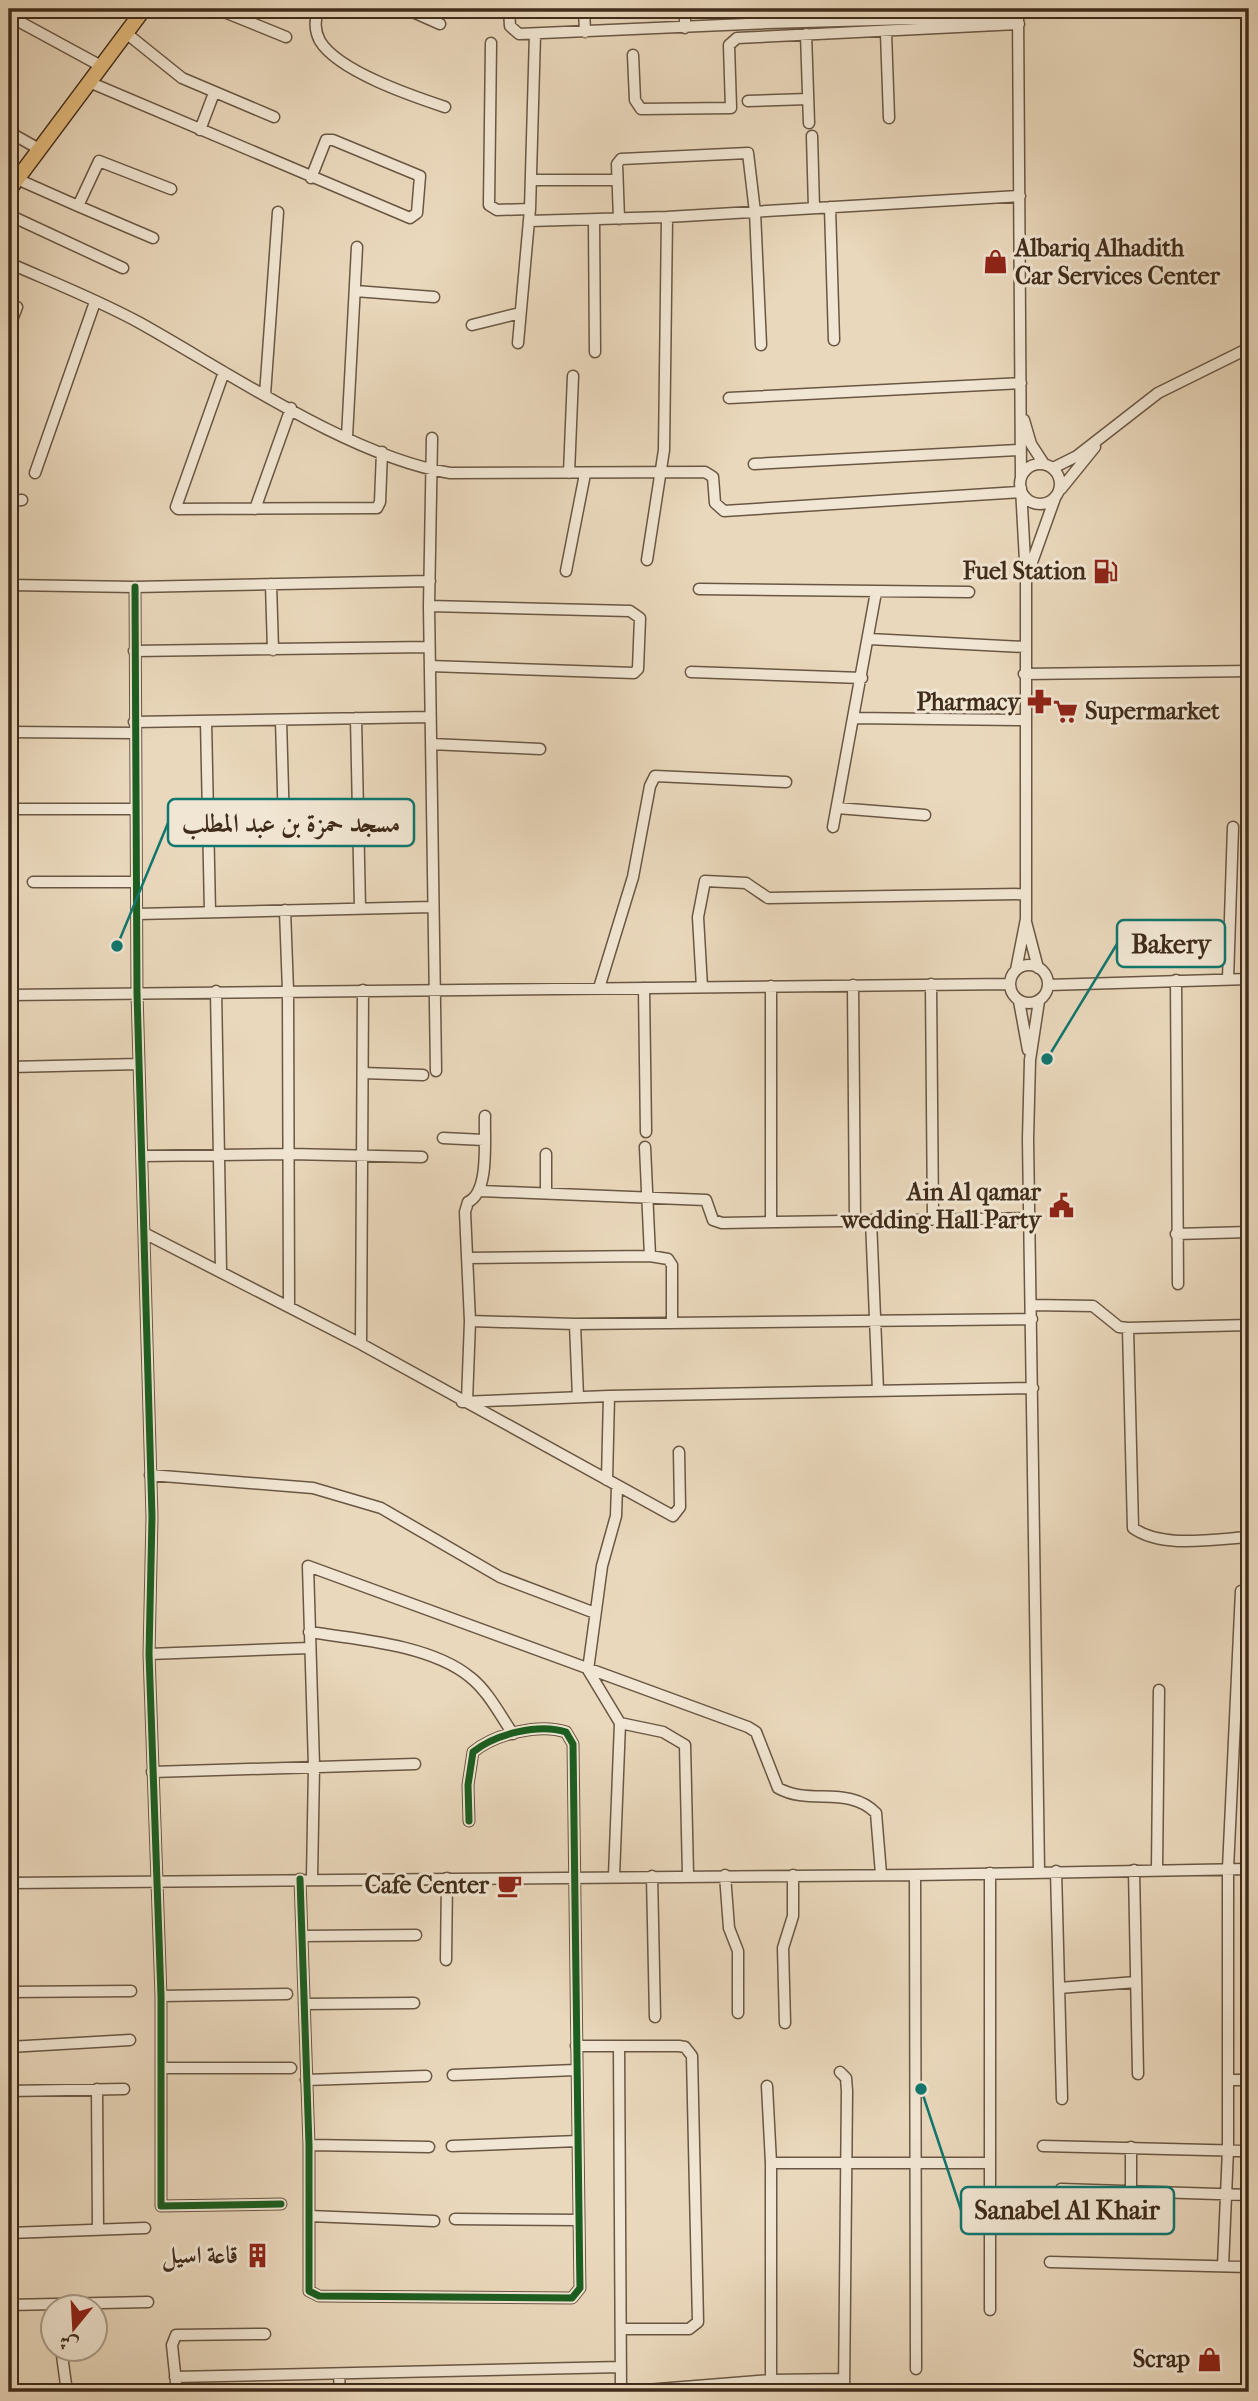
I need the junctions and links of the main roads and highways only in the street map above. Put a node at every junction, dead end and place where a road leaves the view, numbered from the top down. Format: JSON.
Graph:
{"nodes":[{"id":1,"x":144,"y":9,"type":"edge"},
{"id":2,"x":13,"y":185,"type":"edge"}],
"edges":[{"from":1,"to":2,"type":"main road"}]}
